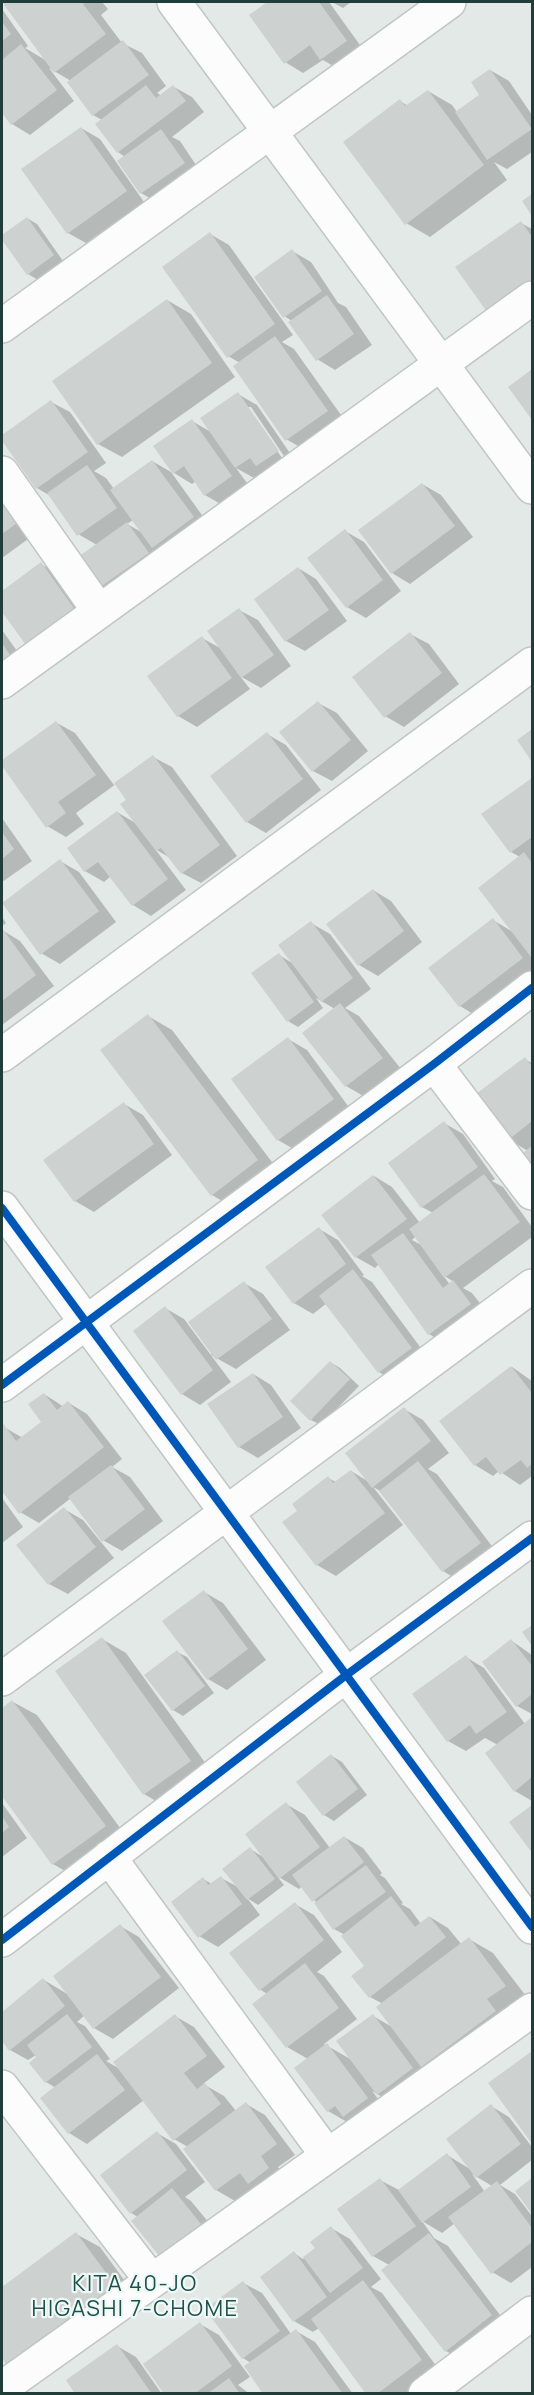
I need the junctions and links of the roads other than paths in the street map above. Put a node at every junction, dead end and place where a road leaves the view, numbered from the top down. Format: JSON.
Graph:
{"nodes":[{"id":1,"x":174,"y":2,"type":"edge"},
{"id":2,"x":449,"y":2,"type":"edge"},
{"id":3,"x":269,"y":131,"type":"junction"},
{"id":4,"x":532,"y":298,"type":"edge"},
{"id":5,"x":2,"y":326,"type":"edge"},
{"id":6,"x":441,"y":365,"type":"junction"},
{"id":7,"x":2,"y":472,"type":"edge"},
{"id":8,"x":532,"y":487,"type":"edge"},
{"id":9,"x":99,"y":611,"type":"junction"},
{"id":10,"x":532,"y":664,"type":"edge"},
{"id":11,"x":2,"y":682,"type":"edge"},
{"id":12,"x":532,"y":988,"type":"edge"},
{"id":13,"x":2,"y":1055,"type":"edge"},
{"id":14,"x":434,"y":1064,"type":"junction"},
{"id":15,"x":532,"y":1193,"type":"edge"},
{"id":16,"x":2,"y":1208,"type":"edge"},
{"id":17,"x":532,"y":1286,"type":"edge"},
{"id":18,"x":86,"y":1322,"type":"junction"},
{"id":19,"x":2,"y":1385,"type":"edge"},
{"id":20,"x":226,"y":1511,"type":"junction"},
{"id":21,"x":532,"y":1538,"type":"edge"},
{"id":22,"x":345,"y":1676,"type":"junction"},
{"id":23,"x":2,"y":1679,"type":"edge"},
{"id":24,"x":110,"y":1857,"type":"junction"},
{"id":25,"x":532,"y":1927,"type":"edge"},
{"id":26,"x":2,"y":1940,"type":"edge"},
{"id":27,"x":532,"y":2010,"type":"edge"},
{"id":28,"x":2,"y":2087,"type":"edge"},
{"id":29,"x":327,"y":2154,"type":"junction"},
{"id":30,"x":152,"y":2281,"type":"junction"},
{"id":31,"x":532,"y":2313,"type":"edge"},
{"id":32,"x":2,"y":2388,"type":"edge"},
{"id":33,"x":424,"y":2394,"type":"edge"}],
"edges":[{"from":1,"to":3,"type":"street"},
{"from":2,"to":3,"type":"street"},
{"from":3,"to":5,"type":"street"},
{"from":3,"to":6,"type":"street"},
{"from":4,"to":6,"type":"street"},
{"from":6,"to":8,"type":"street"},
{"from":6,"to":9,"type":"street"},
{"from":7,"to":9,"type":"street"},
{"from":9,"to":11,"type":"street"},
{"from":10,"to":13,"type":"street"},
{"from":12,"to":14,"type":"street"},
{"from":14,"to":15,"type":"street"},
{"from":14,"to":18,"type":"street"},
{"from":16,"to":18,"type":"street"},
{"from":17,"to":20,"type":"street"},
{"from":18,"to":19,"type":"street"},
{"from":18,"to":20,"type":"street"},
{"from":20,"to":22,"type":"street"},
{"from":20,"to":23,"type":"street"},
{"from":21,"to":22,"type":"street"},
{"from":22,"to":24,"type":"street"},
{"from":22,"to":25,"type":"street"},
{"from":24,"to":26,"type":"street"},
{"from":24,"to":29,"type":"street"},
{"from":27,"to":29,"type":"street"},
{"from":28,"to":30,"type":"street"},
{"from":29,"to":30,"type":"street"},
{"from":30,"to":32,"type":"street"},
{"from":31,"to":33,"type":"street"}]}
